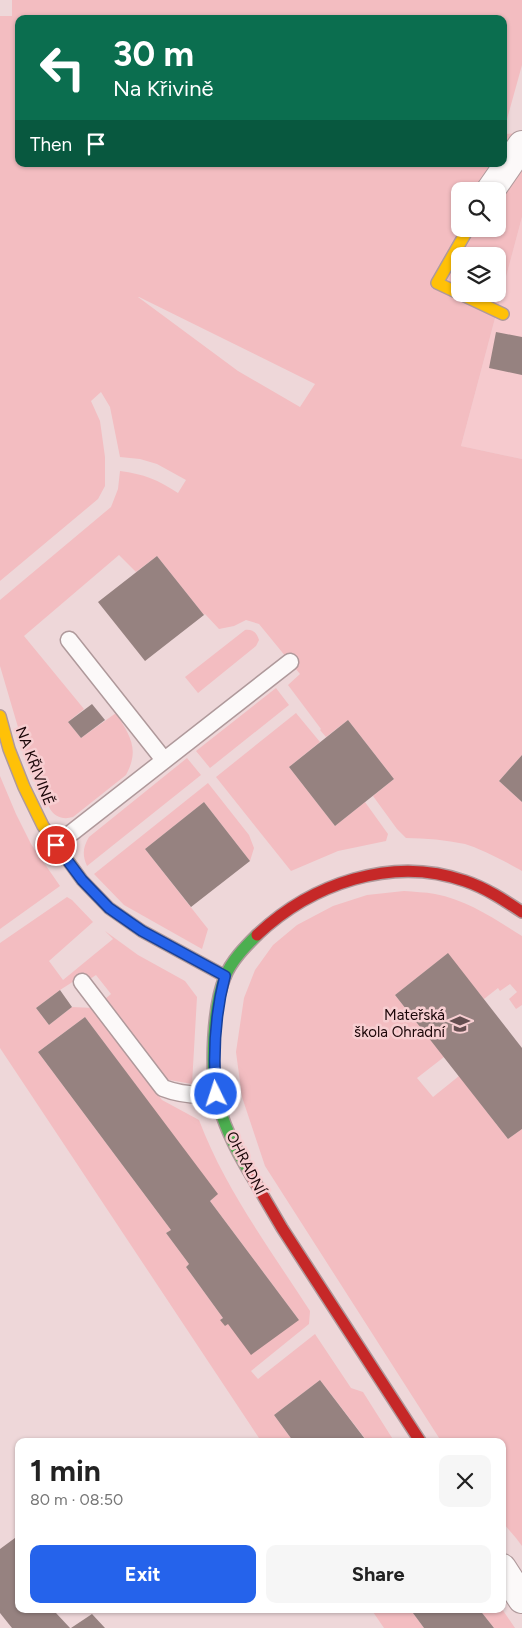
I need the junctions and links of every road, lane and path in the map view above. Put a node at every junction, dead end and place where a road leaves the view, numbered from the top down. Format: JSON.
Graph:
{"nodes":[{"id":1,"x":522,"y":144,"type":"edge"},
{"id":2,"x":507,"y":166,"type":"edge"},
{"id":3,"x":506,"y":167,"type":"edge"},
{"id":4,"x":496,"y":182,"type":"edge"},
{"id":5,"x":463,"y":237,"type":"edge"},
{"id":6,"x":503,"y":314,"type":"dead end"},
{"id":7,"x":69,"y":640,"type":"dead end"},
{"id":8,"x":290,"y":662,"type":"dead end"},
{"id":9,"x":0,"y":716,"type":"edge"},
{"id":10,"x":164,"y":760,"type":"junction"},
{"id":11,"x":56,"y":845,"type":"junction"},
{"id":12,"x":522,"y":912,"type":"edge"},
{"id":13,"x":225,"y":976,"type":"junction"},
{"id":14,"x":82,"y":982,"type":"dead end"},
{"id":15,"x":216,"y":1094,"type":"junction"},
{"id":16,"x":418,"y":1438,"type":"edge"},
{"id":17,"x":506,"y":1574,"type":"edge"},
{"id":18,"x":522,"y":1598,"type":"edge"}],
"edges":[{"from":1,"to":2,"type":"street"},
{"from":3,"to":4,"type":"street"},
{"from":5,"to":6,"type":"street"},
{"from":7,"to":10,"type":"lane"},
{"from":8,"to":10,"type":"lane"},
{"from":9,"to":11,"type":"street","name":"NA KŘIVINĚ"},
{"from":10,"to":11,"type":"lane"},
{"from":11,"to":13,"type":"street","name":"NA KŘIVINĚ"},
{"from":12,"to":13,"type":"street","name":"OHRADNÍ"},
{"from":13,"to":15,"type":"street","name":"OHRADNÍ"},
{"from":14,"to":15,"type":"lane"},
{"from":15,"to":16,"type":"street","name":"OHRADNÍ"},
{"from":17,"to":18,"type":"street"}]}
